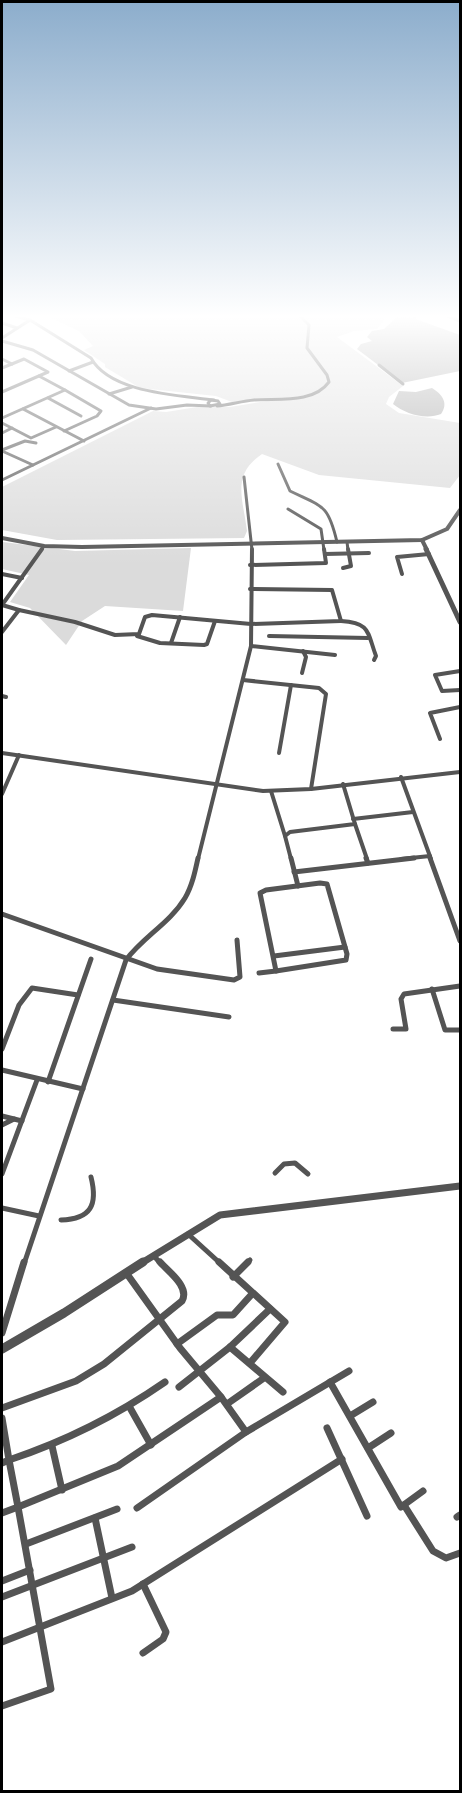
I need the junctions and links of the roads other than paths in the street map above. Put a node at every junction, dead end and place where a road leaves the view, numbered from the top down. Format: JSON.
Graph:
{"nodes":[{"id":1,"x":48,"y":398,"type":"joint"},
{"id":2,"x":79,"y":398,"type":"edge"},
{"id":3,"x":116,"y":398,"type":"edge"},
{"id":4,"x":204,"y":398,"type":"joint"},
{"id":5,"x":294,"y":398,"type":"edge"},
{"id":6,"x":214,"y":400,"type":"junction"},
{"id":7,"x":209,"y":404,"type":"junction"},
{"id":8,"x":218,"y":404,"type":"junction"},
{"id":9,"x":151,"y":408,"type":"junction"},
{"id":10,"x":23,"y":409,"type":"junction"},
{"id":11,"x":81,"y":416,"type":"dead end"},
{"id":12,"x":2,"y":420,"type":"edge"},
{"id":13,"x":57,"y":427,"type":"junction"},
{"id":14,"x":12,"y":428,"type":"junction"},
{"id":15,"x":64,"y":431,"type":"junction"},
{"id":16,"x":2,"y":433,"type":"edge"},
{"id":17,"x":32,"y":438,"type":"junction"},
{"id":18,"x":25,"y":441,"type":"junction"},
{"id":19,"x":84,"y":441,"type":"junction"},
{"id":20,"x":36,"y":443,"type":"dead end"},
{"id":21,"x":2,"y":450,"type":"edge"},
{"id":22,"x":6,"y":453,"type":"junction"},
{"id":23,"x":2,"y":455,"type":"edge"},
{"id":24,"x":278,"y":464,"type":"dead end"},
{"id":25,"x":33,"y":465,"type":"junction"},
{"id":26,"x":244,"y":477,"type":"dead end"},
{"id":27,"x":2,"y":480,"type":"edge"},
{"id":28,"x":288,"y":509,"type":"dead end"},
{"id":29,"x":460,"y":510,"type":"edge"},
{"id":30,"x":2,"y":538,"type":"edge"},
{"id":31,"x":422,"y":540,"type":"junction"},
{"id":32,"x":347,"y":542,"type":"junction"},
{"id":33,"x":324,"y":543,"type":"junction"},
{"id":34,"x":337,"y":543,"type":"junction"},
{"id":35,"x":252,"y":545,"type":"junction"},
{"id":36,"x":44,"y":546,"type":"junction"},
{"id":37,"x":369,"y":553,"type":"dead end"},
{"id":38,"x":326,"y":554,"type":"junction"},
{"id":39,"x":350,"y":554,"type":"junction"},
{"id":40,"x":429,"y":555,"type":"junction"},
{"id":41,"x":250,"y":565,"type":"junction"},
{"id":42,"x":343,"y":568,"type":"dead end"},
{"id":43,"x":2,"y":574,"type":"edge"},
{"id":44,"x":402,"y":574,"type":"dead end"},
{"id":45,"x":22,"y":578,"type":"junction"},
{"id":46,"x":250,"y":589,"type":"junction"},
{"id":47,"x":2,"y":605,"type":"edge"},
{"id":48,"x":19,"y":610,"type":"junction"},
{"id":49,"x":180,"y":617,"type":"junction"},
{"id":50,"x":215,"y":621,"type":"junction"},
{"id":51,"x":341,"y":621,"type":"junction"},
{"id":52,"x":460,"y":622,"type":"edge"},
{"id":53,"x":251,"y":624,"type":"junction"},
{"id":54,"x":2,"y":632,"type":"edge"},
{"id":55,"x":137,"y":636,"type":"junction"},
{"id":56,"x":269,"y":636,"type":"dead end"},
{"id":57,"x":368,"y":638,"type":"junction"},
{"id":58,"x":171,"y":643,"type":"junction"},
{"id":59,"x":251,"y":646,"type":"junction"},
{"id":60,"x":303,"y":651,"type":"junction"},
{"id":61,"x":335,"y":655,"type":"dead end"},
{"id":62,"x":374,"y":660,"type":"dead end"},
{"id":63,"x":460,"y":670,"type":"edge"},
{"id":64,"x":302,"y":674,"type":"dead end"},
{"id":65,"x":243,"y":680,"type":"junction"},
{"id":66,"x":291,"y":686,"type":"junction"},
{"id":67,"x":460,"y":690,"type":"edge"},
{"id":68,"x":460,"y":707,"type":"edge"},
{"id":69,"x":440,"y":739,"type":"dead end"},
{"id":70,"x":2,"y":753,"type":"edge"},
{"id":71,"x":279,"y":753,"type":"dead end"},
{"id":72,"x":19,"y":756,"type":"junction"},
{"id":73,"x":460,"y":772,"type":"edge"},
{"id":74,"x":401,"y":777,"type":"junction"},
{"id":75,"x":343,"y":784,"type":"junction"},
{"id":76,"x":215,"y":786,"type":"junction"},
{"id":77,"x":311,"y":789,"type":"junction"},
{"id":78,"x":271,"y":791,"type":"junction"},
{"id":79,"x":2,"y":794,"type":"edge"},
{"id":80,"x":413,"y":812,"type":"junction"},
{"id":81,"x":354,"y":821,"type":"junction"},
{"id":82,"x":285,"y":836,"type":"junction"},
{"id":83,"x":430,"y":856,"type":"junction"},
{"id":84,"x":368,"y":863,"type":"junction"},
{"id":85,"x":294,"y":872,"type":"junction"},
{"id":86,"x":298,"y":886,"type":"junction"},
{"id":87,"x":2,"y":914,"type":"edge"},
{"id":88,"x":458,"y":928,"type":"edge"},
{"id":89,"x":237,"y":940,"type":"dead end"},
{"id":90,"x":460,"y":941,"type":"edge"},
{"id":91,"x":345,"y":947,"type":"junction"},
{"id":92,"x":274,"y":956,"type":"junction"},
{"id":93,"x":91,"y":959,"type":"dead end"},
{"id":94,"x":126,"y":960,"type":"junction"},
{"id":95,"x":276,"y":971,"type":"junction"},
{"id":96,"x":259,"y":973,"type":"dead end"},
{"id":97,"x":460,"y":986,"type":"edge"},
{"id":98,"x":432,"y":989,"type":"junction"},
{"id":99,"x":78,"y":994,"type":"junction"},
{"id":100,"x":113,"y":1000,"type":"junction"},
{"id":101,"x":229,"y":1017,"type":"dead end"},
{"id":102,"x":393,"y":1029,"type":"dead end"},
{"id":103,"x":460,"y":1030,"type":"edge"},
{"id":104,"x":2,"y":1049,"type":"edge"},
{"id":105,"x":2,"y":1070,"type":"edge"},
{"id":106,"x":37,"y":1080,"type":"junction"},
{"id":107,"x":48,"y":1082,"type":"junction"},
{"id":108,"x":83,"y":1089,"type":"junction"},
{"id":109,"x":2,"y":1116,"type":"edge"},
{"id":110,"x":14,"y":1119,"type":"junction"},
{"id":111,"x":22,"y":1121,"type":"junction"},
{"id":112,"x":2,"y":1125,"type":"edge"},
{"id":113,"x":275,"y":1173,"type":"dead end"},
{"id":114,"x":2,"y":1174,"type":"edge"},
{"id":115,"x":308,"y":1174,"type":"dead end"},
{"id":116,"x":91,"y":1178,"type":"dead end"},
{"id":117,"x":460,"y":1186,"type":"edge"},
{"id":118,"x":2,"y":1208,"type":"edge"},
{"id":119,"x":39,"y":1216,"type":"junction"},
{"id":120,"x":61,"y":1220,"type":"dead end"},
{"id":121,"x":188,"y":1234,"type":"junction"},
{"id":122,"x":154,"y":1256,"type":"junction"},
{"id":123,"x":250,"y":1260,"type":"dead end"},
{"id":124,"x":127,"y":1273,"type":"junction"},
{"id":125,"x":233,"y":1277,"type":"junction"},
{"id":126,"x":252,"y":1294,"type":"junction"},
{"id":127,"x":270,"y":1309,"type":"junction"},
{"id":128,"x":159,"y":1318,"type":"junction"},
{"id":129,"x":2,"y":1333,"type":"edge"},
{"id":130,"x":177,"y":1344,"type":"junction"},
{"id":131,"x":230,"y":1347,"type":"junction"},
{"id":132,"x":2,"y":1349,"type":"edge"},
{"id":133,"x":250,"y":1363,"type":"junction"},
{"id":134,"x":200,"y":1371,"type":"junction"},
{"id":135,"x":349,"y":1371,"type":"dead end"},
{"id":136,"x":264,"y":1378,"type":"junction"},
{"id":137,"x":165,"y":1382,"type":"dead end"},
{"id":138,"x":330,"y":1382,"type":"junction"},
{"id":139,"x":179,"y":1387,"type":"dead end"},
{"id":140,"x":283,"y":1392,"type":"dead end"},
{"id":141,"x":221,"y":1397,"type":"junction"},
{"id":142,"x":373,"y":1402,"type":"dead end"},
{"id":143,"x":227,"y":1404,"type":"junction"},
{"id":144,"x":129,"y":1406,"type":"junction"},
{"id":145,"x":2,"y":1408,"type":"edge"},
{"id":146,"x":350,"y":1416,"type":"junction"},
{"id":147,"x":2,"y":1418,"type":"edge"},
{"id":148,"x":327,"y":1428,"type":"dead end"},
{"id":149,"x":246,"y":1432,"type":"junction"},
{"id":150,"x":391,"y":1432,"type":"dead end"},
{"id":151,"x":151,"y":1445,"type":"junction"},
{"id":152,"x":52,"y":1446,"type":"junction"},
{"id":153,"x":368,"y":1448,"type":"junction"},
{"id":154,"x":342,"y":1459,"type":"junction"},
{"id":155,"x":9,"y":1460,"type":"junction"},
{"id":156,"x":2,"y":1463,"type":"edge"},
{"id":157,"x":62,"y":1490,"type":"junction"},
{"id":158,"x":423,"y":1491,"type":"dead end"},
{"id":159,"x":404,"y":1505,"type":"junction"},
{"id":160,"x":18,"y":1507,"type":"junction"},
{"id":161,"x":137,"y":1508,"type":"dead end"},
{"id":162,"x":117,"y":1509,"type":"dead end"},
{"id":163,"x":2,"y":1513,"type":"edge"},
{"id":164,"x":367,"y":1516,"type":"dead end"},
{"id":165,"x":96,"y":1518,"type":"junction"},
{"id":166,"x":26,"y":1544,"type":"junction"},
{"id":167,"x":132,"y":1547,"type":"dead end"},
{"id":168,"x":460,"y":1553,"type":"edge"},
{"id":169,"x":103,"y":1558,"type":"junction"},
{"id":170,"x":30,"y":1570,"type":"junction"},
{"id":171,"x":2,"y":1581,"type":"edge"},
{"id":172,"x":144,"y":1584,"type":"junction"},
{"id":173,"x":33,"y":1587,"type":"junction"},
{"id":174,"x":2,"y":1597,"type":"edge"},
{"id":175,"x":112,"y":1598,"type":"junction"},
{"id":176,"x":40,"y":1627,"type":"junction"},
{"id":177,"x":2,"y":1642,"type":"edge"},
{"id":178,"x":143,"y":1653,"type":"dead end"},
{"id":179,"x":2,"y":1706,"type":"edge"}],
"edges":[{"from":1,"to":10,"type":"street"},
{"from":1,"to":11,"type":"street"},
{"from":2,"to":15,"type":"street"},
{"from":3,"to":9,"type":"street"},
{"from":4,"to":6,"type":"street"},
{"from":4,"to":7,"type":"street"},
{"from":5,"to":8,"type":"street"},
{"from":6,"to":7,"type":"street"},
{"from":6,"to":8,"type":"street"},
{"from":7,"to":8,"type":"street"},
{"from":7,"to":9,"type":"street"},
{"from":9,"to":19,"type":"street"},
{"from":10,"to":12,"type":"street"},
{"from":10,"to":13,"type":"street"},
{"from":12,"to":14,"type":"street"},
{"from":13,"to":15,"type":"street"},
{"from":13,"to":17,"type":"street"},
{"from":14,"to":16,"type":"street"},
{"from":14,"to":17,"type":"street"},
{"from":15,"to":19,"type":"street"},
{"from":17,"to":18,"type":"street"},
{"from":18,"to":20,"type":"street"},
{"from":18,"to":21,"type":"street"},
{"from":19,"to":25,"type":"street"},
{"from":21,"to":22,"type":"street"},
{"from":22,"to":23,"type":"street"},
{"from":22,"to":25,"type":"street"},
{"from":24,"to":34,"type":"street"},
{"from":25,"to":27,"type":"street"},
{"from":26,"to":35,"type":"street"},
{"from":28,"to":33,"type":"street"},
{"from":29,"to":31,"type":"street"},
{"from":30,"to":36,"type":"street"},
{"from":31,"to":32,"type":"street"},
{"from":31,"to":40,"type":"street"},
{"from":32,"to":34,"type":"street"},
{"from":32,"to":39,"type":"street"},
{"from":33,"to":34,"type":"street"},
{"from":33,"to":35,"type":"street"},
{"from":33,"to":38,"type":"street"},
{"from":35,"to":36,"type":"street"},
{"from":35,"to":41,"type":"street"},
{"from":36,"to":45,"type":"street"},
{"from":37,"to":39,"type":"street"},
{"from":38,"to":39,"type":"street"},
{"from":38,"to":41,"type":"street"},
{"from":39,"to":42,"type":"street"},
{"from":40,"to":44,"type":"street"},
{"from":40,"to":52,"type":"street"},
{"from":41,"to":46,"type":"street"},
{"from":43,"to":45,"type":"street"},
{"from":45,"to":47,"type":"street"},
{"from":46,"to":51,"type":"street"},
{"from":46,"to":53,"type":"street"},
{"from":47,"to":48,"type":"street"},
{"from":48,"to":54,"type":"street"},
{"from":48,"to":55,"type":"street"},
{"from":49,"to":50,"type":"street"},
{"from":49,"to":55,"type":"street"},
{"from":49,"to":58,"type":"street"},
{"from":50,"to":53,"type":"street"},
{"from":50,"to":58,"type":"street"},
{"from":51,"to":53,"type":"street"},
{"from":51,"to":57,"type":"street"},
{"from":53,"to":59,"type":"street"},
{"from":55,"to":58,"type":"street"},
{"from":56,"to":57,"type":"street"},
{"from":57,"to":62,"type":"street"},
{"from":59,"to":60,"type":"street"},
{"from":59,"to":65,"type":"street"},
{"from":60,"to":61,"type":"street"},
{"from":60,"to":64,"type":"street"},
{"from":63,"to":67,"type":"street"},
{"from":65,"to":66,"type":"street"},
{"from":65,"to":76,"type":"street"},
{"from":66,"to":71,"type":"street"},
{"from":66,"to":77,"type":"street"},
{"from":68,"to":69,"type":"street"},
{"from":70,"to":72,"type":"street"},
{"from":72,"to":76,"type":"street"},
{"from":72,"to":79,"type":"street"},
{"from":73,"to":74,"type":"street"},
{"from":74,"to":75,"type":"street"},
{"from":74,"to":80,"type":"street"},
{"from":75,"to":77,"type":"street"},
{"from":75,"to":81,"type":"street"},
{"from":76,"to":78,"type":"street"},
{"from":76,"to":94,"type":"street"},
{"from":77,"to":78,"type":"street"},
{"from":78,"to":82,"type":"street"},
{"from":80,"to":81,"type":"street"},
{"from":80,"to":83,"type":"street"},
{"from":81,"to":82,"type":"street"},
{"from":81,"to":84,"type":"street"},
{"from":82,"to":85,"type":"street"},
{"from":83,"to":84,"type":"street"},
{"from":83,"to":88,"type":"street"},
{"from":84,"to":85,"type":"street"},
{"from":85,"to":86,"type":"street"},
{"from":86,"to":91,"type":"street"},
{"from":86,"to":92,"type":"street"},
{"from":87,"to":94,"type":"street"},
{"from":88,"to":90,"type":"street"},
{"from":89,"to":94,"type":"street"},
{"from":91,"to":92,"type":"street"},
{"from":91,"to":95,"type":"street"},
{"from":92,"to":95,"type":"street"},
{"from":93,"to":99,"type":"street"},
{"from":94,"to":100,"type":"street"},
{"from":95,"to":96,"type":"street"},
{"from":97,"to":98,"type":"street"},
{"from":98,"to":102,"type":"street"},
{"from":98,"to":103,"type":"street"},
{"from":99,"to":104,"type":"street"},
{"from":99,"to":107,"type":"street"},
{"from":100,"to":101,"type":"street"},
{"from":100,"to":108,"type":"street"},
{"from":105,"to":106,"type":"street"},
{"from":106,"to":107,"type":"street"},
{"from":106,"to":111,"type":"street"},
{"from":107,"to":108,"type":"street"},
{"from":108,"to":119,"type":"street"},
{"from":109,"to":110,"type":"street"},
{"from":110,"to":111,"type":"street"},
{"from":110,"to":112,"type":"street"},
{"from":111,"to":114,"type":"street"},
{"from":113,"to":115,"type":"street"},
{"from":116,"to":120,"type":"street"},
{"from":117,"to":121,"type":"street"},
{"from":118,"to":119,"type":"street"},
{"from":119,"to":129,"type":"street"},
{"from":121,"to":122,"type":"street"},
{"from":121,"to":125,"type":"street"},
{"from":122,"to":124,"type":"street"},
{"from":122,"to":128,"type":"street"},
{"from":123,"to":125,"type":"street"},
{"from":124,"to":128,"type":"street"},
{"from":124,"to":132,"type":"street"},
{"from":125,"to":126,"type":"street"},
{"from":126,"to":127,"type":"street"},
{"from":126,"to":130,"type":"street"},
{"from":127,"to":131,"type":"street"},
{"from":127,"to":133,"type":"street"},
{"from":128,"to":130,"type":"street"},
{"from":128,"to":145,"type":"street"},
{"from":130,"to":134,"type":"street"},
{"from":131,"to":133,"type":"street"},
{"from":131,"to":134,"type":"street"},
{"from":133,"to":136,"type":"street"},
{"from":134,"to":139,"type":"street"},
{"from":134,"to":141,"type":"street"},
{"from":135,"to":138,"type":"street"},
{"from":136,"to":140,"type":"street"},
{"from":136,"to":143,"type":"street"},
{"from":137,"to":144,"type":"street"},
{"from":138,"to":146,"type":"street"},
{"from":138,"to":149,"type":"street"},
{"from":141,"to":143,"type":"street"},
{"from":141,"to":151,"type":"street"},
{"from":142,"to":146,"type":"street"},
{"from":143,"to":149,"type":"street"},
{"from":144,"to":151,"type":"street"},
{"from":144,"to":152,"type":"street"},
{"from":146,"to":153,"type":"street"},
{"from":147,"to":155,"type":"street"},
{"from":148,"to":154,"type":"street"},
{"from":149,"to":161,"type":"street"},
{"from":150,"to":153,"type":"street"},
{"from":151,"to":157,"type":"street"},
{"from":152,"to":155,"type":"street"},
{"from":152,"to":157,"type":"street"},
{"from":153,"to":159,"type":"street"},
{"from":154,"to":164,"type":"street"},
{"from":154,"to":172,"type":"street"},
{"from":155,"to":156,"type":"street"},
{"from":155,"to":160,"type":"street"},
{"from":157,"to":160,"type":"street"},
{"from":158,"to":159,"type":"street"},
{"from":159,"to":168,"type":"street"},
{"from":160,"to":163,"type":"street"},
{"from":160,"to":166,"type":"street"},
{"from":162,"to":165,"type":"street"},
{"from":165,"to":166,"type":"street"},
{"from":165,"to":169,"type":"street"},
{"from":166,"to":170,"type":"street"},
{"from":167,"to":169,"type":"street"},
{"from":169,"to":173,"type":"street"},
{"from":169,"to":175,"type":"street"},
{"from":170,"to":171,"type":"street"},
{"from":170,"to":173,"type":"street"},
{"from":172,"to":175,"type":"street"},
{"from":172,"to":178,"type":"street"},
{"from":173,"to":174,"type":"street"},
{"from":173,"to":176,"type":"street"},
{"from":175,"to":176,"type":"street"},
{"from":176,"to":177,"type":"street"},
{"from":176,"to":179,"type":"street"}]}
